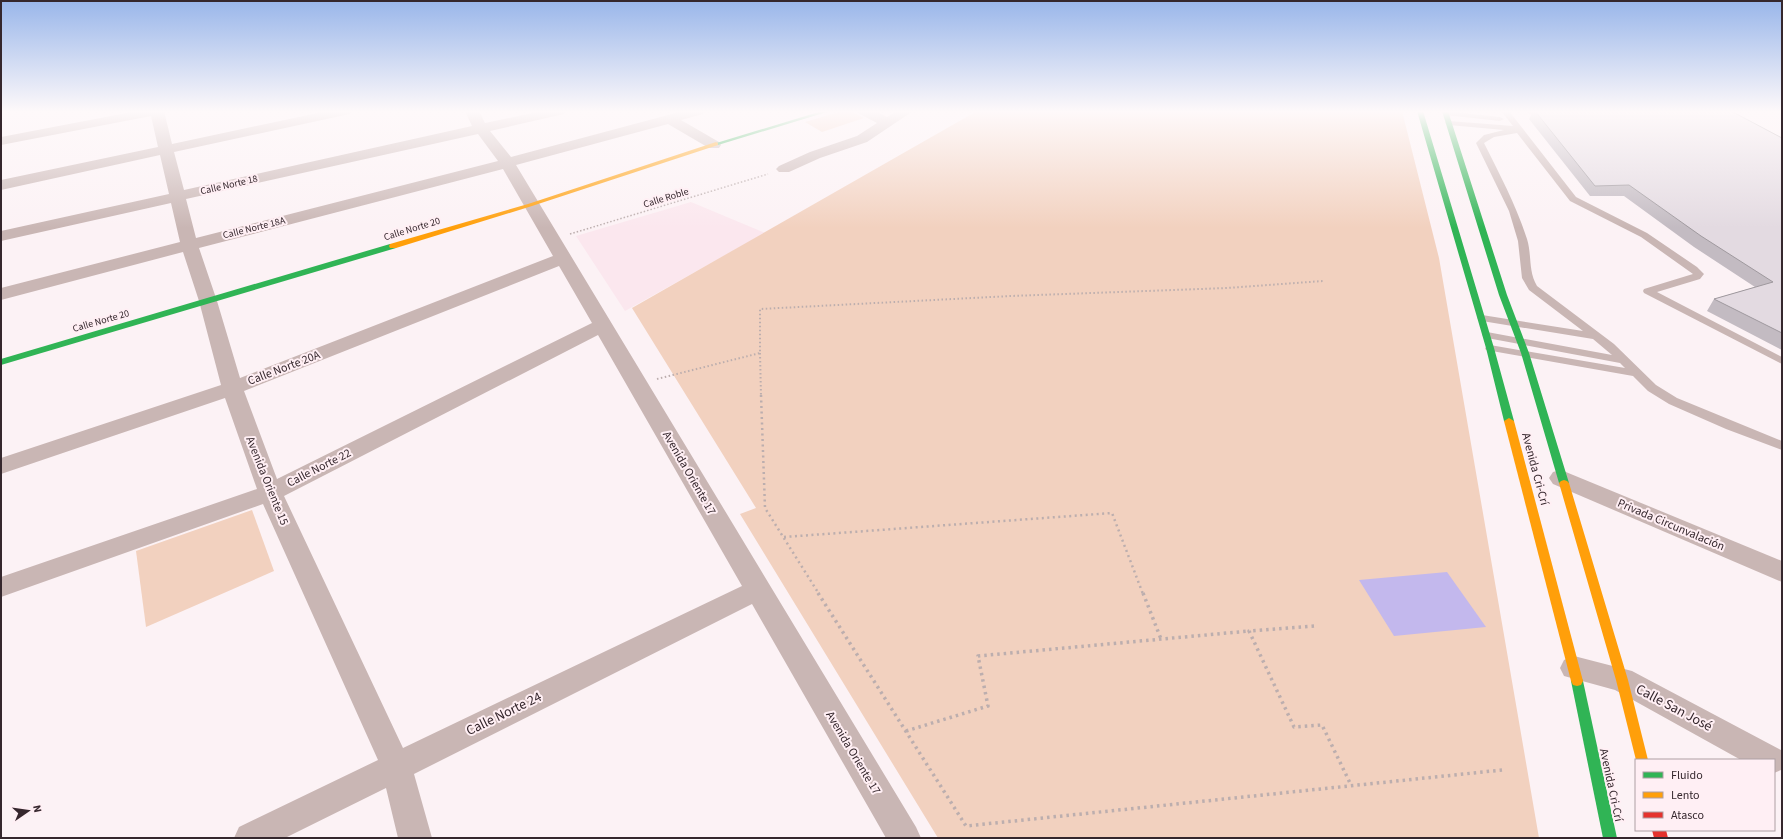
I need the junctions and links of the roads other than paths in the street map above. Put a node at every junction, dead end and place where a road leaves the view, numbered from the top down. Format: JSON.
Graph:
{"nodes":[{"id":1,"x":167,"y":150,"type":"joint"},
{"id":2,"x":356,"y":150,"type":"edge"},
{"id":3,"x":498,"y":150,"type":"edge"},
{"id":4,"x":555,"y":150,"type":"edge"},
{"id":5,"x":698,"y":150,"type":"edge"},
{"id":6,"x":831,"y":150,"type":"edge"},
{"id":7,"x":1433,"y":150,"type":"edge"},
{"id":8,"x":1457,"y":150,"type":"edge"},
{"id":9,"x":1483,"y":150,"type":"edge"},
{"id":10,"x":1535,"y":150,"type":"edge"},
{"id":11,"x":507,"y":163,"type":"junction"},
{"id":12,"x":784,"y":169,"type":"road end"},
{"id":13,"x":1,"y":185,"type":"edge"},
{"id":14,"x":179,"y":196,"type":"junction"},
{"id":15,"x":530,"y":204,"type":"junction"},
{"id":16,"x":1,"y":236,"type":"edge"},
{"id":17,"x":189,"y":245,"type":"junction"},
{"id":18,"x":563,"y":258,"type":"junction"},
{"id":19,"x":1,"y":294,"type":"edge"},
{"id":20,"x":208,"y":301,"type":"junction"},
{"id":21,"x":1482,"y":318,"type":"junction"},
{"id":22,"x":602,"y":325,"type":"junction"},
{"id":23,"x":1518,"y":332,"type":"junction"},
{"id":24,"x":1487,"y":335,"type":"junction"},
{"id":25,"x":1598,"y":336,"type":"junction"},
{"id":26,"x":1610,"y":346,"type":"junction"},
{"id":27,"x":1490,"y":348,"type":"junction"},
{"id":28,"x":1525,"y":353,"type":"junction"},
{"id":29,"x":1624,"y":360,"type":"junction"},
{"id":30,"x":1782,"y":361,"type":"edge"},
{"id":31,"x":1,"y":362,"type":"edge"},
{"id":32,"x":1637,"y":374,"type":"junction"},
{"id":33,"x":232,"y":388,"type":"junction"},
{"id":34,"x":1782,"y":446,"type":"edge"},
{"id":35,"x":1,"y":466,"type":"edge"},
{"id":36,"x":1561,"y":478,"type":"junction"},
{"id":37,"x":270,"y":493,"type":"junction"},
{"id":38,"x":1782,"y":572,"type":"edge"},
{"id":39,"x":1,"y":587,"type":"edge"},
{"id":40,"x":757,"y":590,"type":"junction"},
{"id":41,"x":1574,"y":668,"type":"junction"},
{"id":42,"x":1622,"y":680,"type":"junction"},
{"id":43,"x":1642,"y":759,"type":"edge"},
{"id":44,"x":1768,"y":759,"type":"edge"},
{"id":45,"x":396,"y":766,"type":"junction"},
{"id":46,"x":251,"y":838,"type":"edge"},
{"id":47,"x":415,"y":838,"type":"edge"},
{"id":48,"x":904,"y":838,"type":"edge"},
{"id":49,"x":1610,"y":838,"type":"edge"}],
"edges":[{"from":1,"to":13,"type":"street"},
{"from":1,"to":14,"type":"street","name":"Avenida Oriente 15"},
{"from":2,"to":14,"type":"street","name":"Calle Norte 18"},
{"from":3,"to":11,"type":"street","name":"Avenida Oriente 17"},
{"from":4,"to":11,"type":"street","name":"Calle Norte 18A"},
{"from":5,"to":15,"type":"main road","name":"Calle Norte 20"},
{"from":6,"to":12,"type":"street"},
{"from":7,"to":21,"type":"main road","name":"Avenida Cri-Crí"},
{"from":8,"to":23,"type":"main road","name":"Avenida Cri-Crí"},
{"from":9,"to":25,"type":"lane"},
{"from":10,"to":30,"type":"lane"},
{"from":11,"to":15,"type":"street","name":"Avenida Oriente 17"},
{"from":11,"to":17,"type":"street","name":"Calle Norte 18A"},
{"from":14,"to":16,"type":"street","name":"Calle Norte 18"},
{"from":14,"to":17,"type":"street","name":"Avenida Oriente 15"},
{"from":15,"to":18,"type":"street","name":"Avenida Oriente 17"},
{"from":15,"to":20,"type":"main road","name":"Calle Norte 20"},
{"from":17,"to":19,"type":"street","name":"Calle Norte 18A"},
{"from":17,"to":20,"type":"street","name":"Avenida Oriente 15"},
{"from":18,"to":22,"type":"street","name":"Avenida Oriente 17"},
{"from":18,"to":33,"type":"street","name":"Calle Norte 20A"},
{"from":20,"to":31,"type":"main road","name":"Calle Norte 20"},
{"from":20,"to":33,"type":"street","name":"Avenida Oriente 15"},
{"from":21,"to":23,"type":"lane"},
{"from":21,"to":24,"type":"main road","name":"Avenida Cri-Crí"},
{"from":22,"to":37,"type":"street","name":"Calle Norte 22"},
{"from":22,"to":40,"type":"street","name":"Avenida Oriente 17"},
{"from":23,"to":24,"type":"lane"},
{"from":23,"to":25,"type":"lane"},
{"from":23,"to":26,"type":"lane"},
{"from":23,"to":28,"type":"main road","name":"Avenida Cri-Crí"},
{"from":23,"to":29,"type":"lane"},
{"from":24,"to":27,"type":"main road","name":"Avenida Cri-Crí"},
{"from":25,"to":26,"type":"lane"},
{"from":26,"to":29,"type":"lane"},
{"from":27,"to":28,"type":"lane"},
{"from":27,"to":41,"type":"main road","name":"Avenida Cri-Crí"},
{"from":28,"to":32,"type":"lane"},
{"from":28,"to":36,"type":"main road","name":"Avenida Cri-Crí"},
{"from":29,"to":32,"type":"lane"},
{"from":32,"to":34,"type":"lane"},
{"from":33,"to":35,"type":"street","name":"Calle Norte 20A"},
{"from":33,"to":37,"type":"street","name":"Avenida Oriente 15"},
{"from":36,"to":38,"type":"street","name":"Privada Circunvalación"},
{"from":36,"to":42,"type":"main road","name":"Avenida Cri-Crí"},
{"from":37,"to":39,"type":"street","name":"Calle Norte 22"},
{"from":37,"to":45,"type":"street","name":"Avenida Oriente 15"},
{"from":40,"to":45,"type":"street","name":"Calle Norte 24"},
{"from":40,"to":48,"type":"street","name":"Avenida Oriente 17"},
{"from":41,"to":42,"type":"street","name":"Calle San José"},
{"from":41,"to":49,"type":"main road","name":"Avenida Cri-Crí"},
{"from":42,"to":43,"type":"main road","name":"Avenida Cri-Crí"},
{"from":42,"to":44,"type":"street","name":"Calle San José"},
{"from":45,"to":46,"type":"street","name":"Calle Norte 24"},
{"from":45,"to":47,"type":"street","name":"Avenida Oriente 15"}]}
